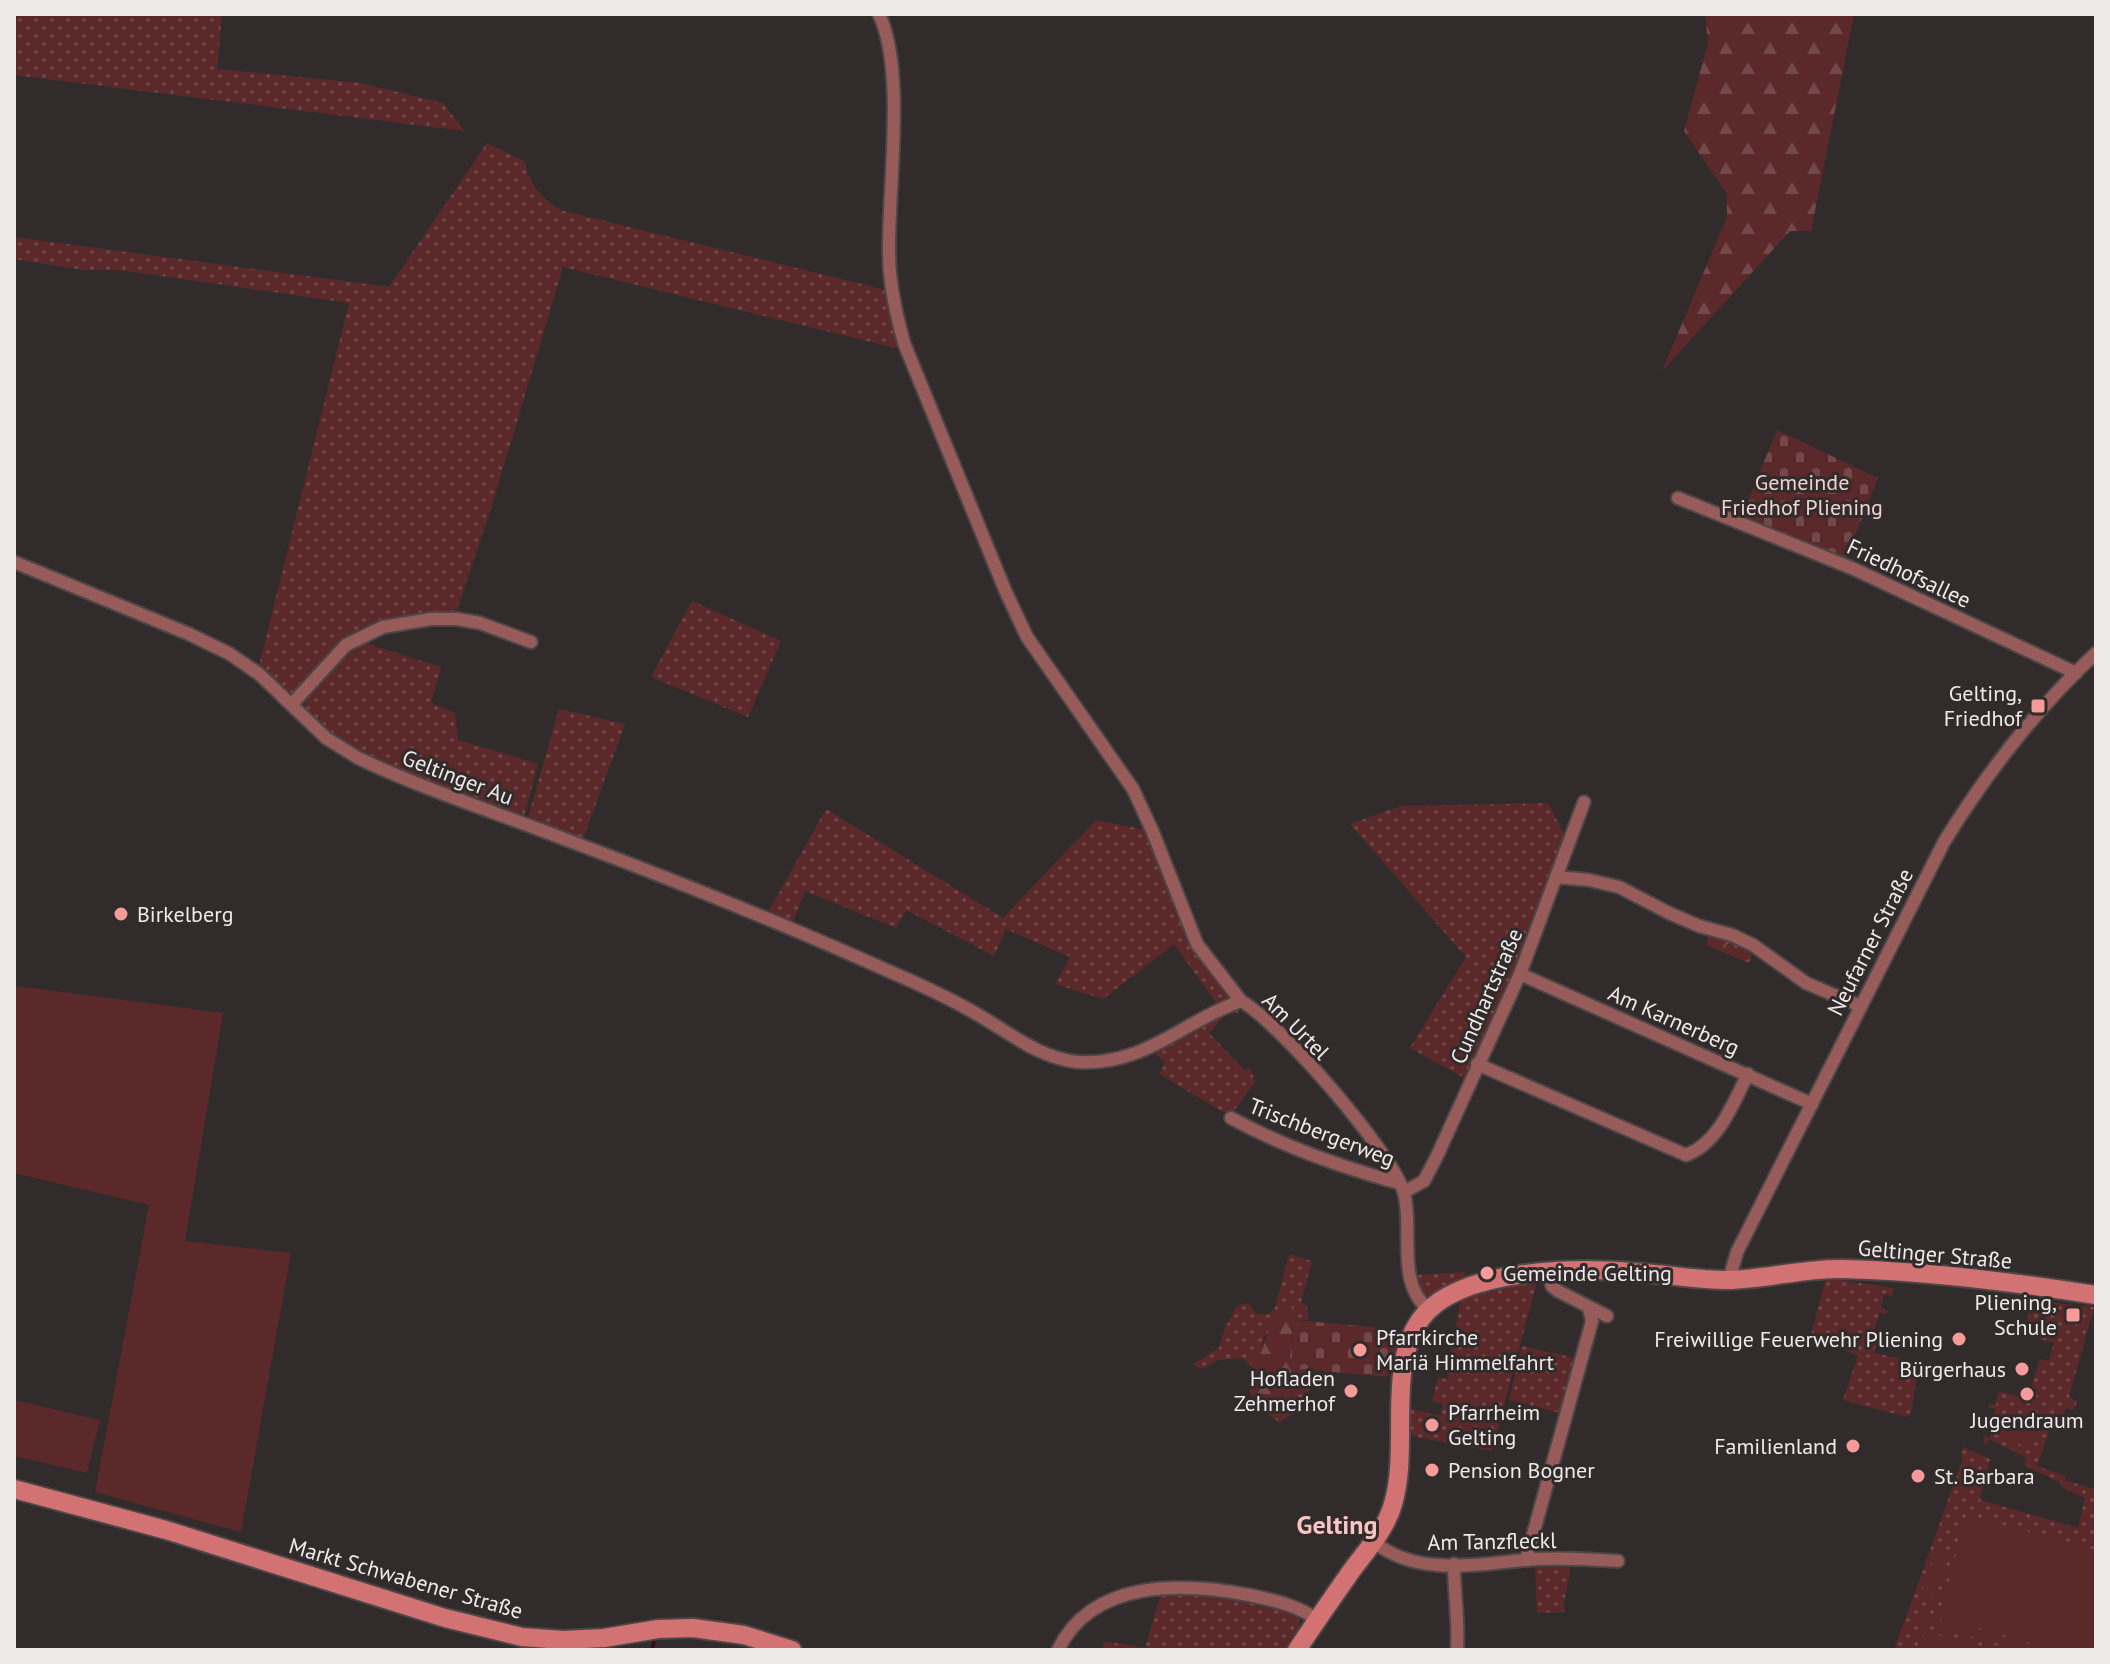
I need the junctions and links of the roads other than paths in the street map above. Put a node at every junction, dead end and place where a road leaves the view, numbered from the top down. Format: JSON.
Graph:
{"nodes":[{"id":1,"x":879,"y":14,"type":"edge"},
{"id":2,"x":1678,"y":498,"type":"dead end"},
{"id":3,"x":14,"y":562,"type":"edge"},
{"id":4,"x":531,"y":642,"type":"dead end"},
{"id":5,"x":2096,"y":653,"type":"edge"},
{"id":6,"x":2076,"y":673,"type":"junction"},
{"id":7,"x":292,"y":704,"type":"junction"},
{"id":8,"x":1584,"y":802,"type":"dead end"},
{"id":9,"x":1556,"y":877,"type":"junction"},
{"id":10,"x":1520,"y":974,"type":"junction"},
{"id":11,"x":916,"y":983,"type":"joint"},
{"id":12,"x":1241,"y":1001,"type":"junction"},
{"id":13,"x":1860,"y":1006,"type":"junction"},
{"id":14,"x":1477,"y":1064,"type":"junction"},
{"id":15,"x":1748,"y":1074,"type":"junction"},
{"id":16,"x":1812,"y":1104,"type":"junction"},
{"id":17,"x":1231,"y":1118,"type":"dead end"},
{"id":18,"x":1402,"y":1188,"type":"junction"},
{"id":19,"x":1548,"y":1273,"type":"junction"},
{"id":20,"x":1729,"y":1280,"type":"junction"},
{"id":21,"x":2096,"y":1295,"type":"edge"},
{"id":22,"x":1589,"y":1308,"type":"junction"},
{"id":23,"x":1429,"y":1310,"type":"junction"},
{"id":24,"x":1607,"y":1316,"type":"dead end"},
{"id":25,"x":14,"y":1489,"type":"edge"},
{"id":26,"x":1373,"y":1541,"type":"junction"},
{"id":27,"x":1526,"y":1560,"type":"junction"},
{"id":28,"x":1618,"y":1561,"type":"dead end"},
{"id":29,"x":1454,"y":1564,"type":"junction"},
{"id":30,"x":1318,"y":1620,"type":"junction"},
{"id":31,"x":792,"y":1650,"type":"edge"},
{"id":32,"x":1058,"y":1650,"type":"edge"},
{"id":33,"x":1297,"y":1650,"type":"edge"},
{"id":34,"x":1457,"y":1650,"type":"edge"}],
"edges":[{"from":1,"to":12,"type":"street"},
{"from":2,"to":6,"type":"street","name":"Friedhofsallee"},
{"from":3,"to":7,"type":"street","name":"Geltinger Au"},
{"from":4,"to":7,"type":"street"},
{"from":5,"to":6,"type":"street","name":"Neufarner Straße"},
{"from":6,"to":13,"type":"street","name":"Neufarner Straße"},
{"from":7,"to":11,"type":"street","name":"Geltinger Au"},
{"from":8,"to":9,"type":"street","name":"Cundhartstraße"},
{"from":9,"to":10,"type":"street","name":"Cundhartstraße"},
{"from":9,"to":13,"type":"street"},
{"from":10,"to":14,"type":"street","name":"Cundhartstraße"},
{"from":10,"to":15,"type":"street","name":"Am Karnerberg"},
{"from":11,"to":12,"type":"street","name":"Am Urtel"},
{"from":12,"to":18,"type":"street","name":"Am Urtel"},
{"from":13,"to":16,"type":"street","name":"Neufarner Straße"},
{"from":14,"to":15,"type":"street"},
{"from":14,"to":18,"type":"street","name":"Cundhartstraße"},
{"from":15,"to":16,"type":"street","name":"Am Karnerberg"},
{"from":16,"to":20,"type":"street","name":"Neufarner Straße"},
{"from":17,"to":18,"type":"street","name":"Trischbergerweg"},
{"from":18,"to":23,"type":"street","name":"Am Urtel"},
{"from":19,"to":20,"type":"main road"},
{"from":19,"to":22,"type":"street"},
{"from":19,"to":23,"type":"main road"},
{"from":20,"to":21,"type":"main road","name":"Geltinger Straße"},
{"from":22,"to":24,"type":"street"},
{"from":22,"to":27,"type":"street"},
{"from":23,"to":26,"type":"main road"},
{"from":25,"to":31,"type":"main road","name":"Markt Schwabener Straße"},
{"from":26,"to":29,"type":"street","name":"Am Tanzfleckl"},
{"from":26,"to":30,"type":"main road"},
{"from":27,"to":28,"type":"street","name":"Am Tanzfleckl"},
{"from":27,"to":29,"type":"street","name":"Am Tanzfleckl"},
{"from":29,"to":34,"type":"street"},
{"from":30,"to":32,"type":"street"},
{"from":30,"to":33,"type":"main road"}]}
